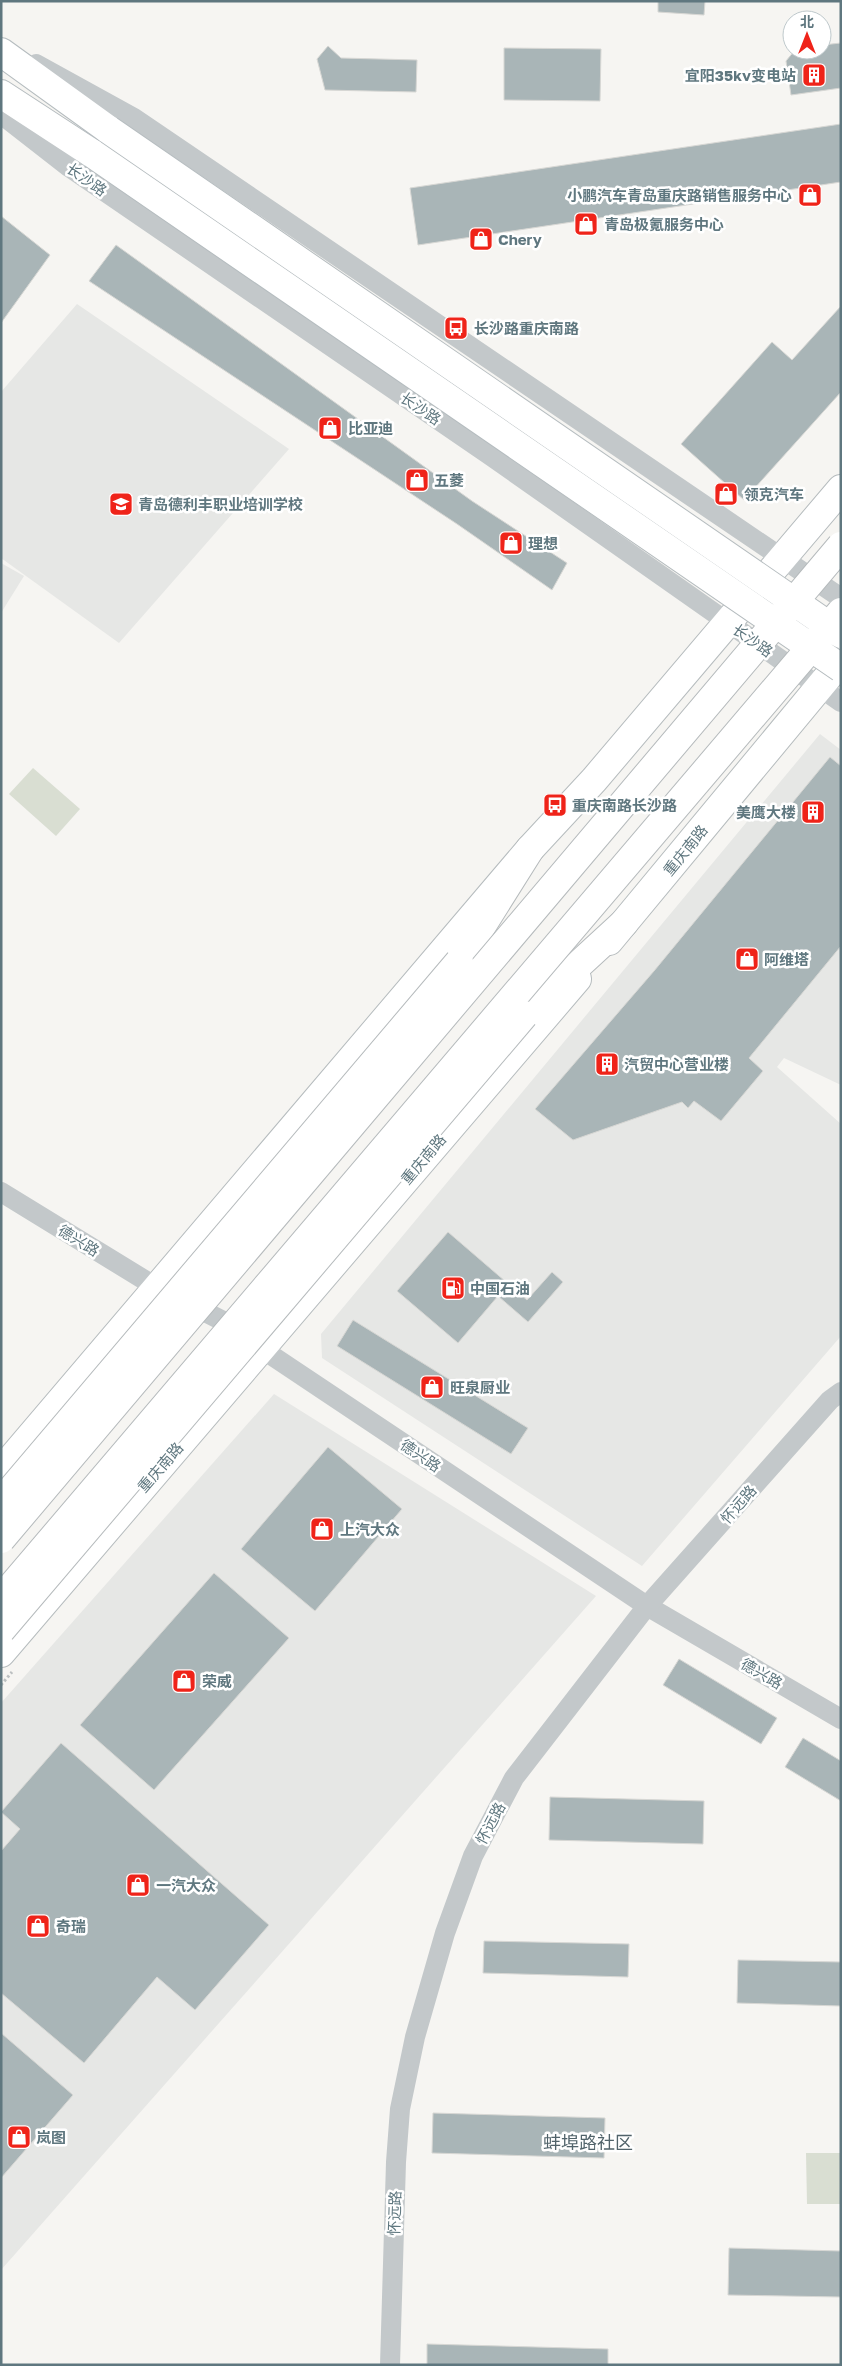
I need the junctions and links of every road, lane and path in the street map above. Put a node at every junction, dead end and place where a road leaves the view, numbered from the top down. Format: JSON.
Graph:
{"nodes":[{"id":1,"x":1,"y":45,"type":"edge"},
{"id":2,"x":1,"y":52,"type":"edge"},
{"id":3,"x":1,"y":94,"type":"edge"},
{"id":4,"x":1,"y":114,"type":"edge"},
{"id":5,"x":841,"y":489,"type":"edge"},
{"id":6,"x":841,"y":546,"type":"edge"},
{"id":7,"x":782,"y":557,"type":"junction"},
{"id":8,"x":841,"y":598,"type":"edge"},
{"id":9,"x":841,"y":612,"type":"edge"},
{"id":10,"x":726,"y":622,"type":"junction"},
{"id":11,"x":841,"y":634,"type":"edge"},
{"id":12,"x":841,"y":661,"type":"edge"},
{"id":13,"x":841,"y":668,"type":"edge"},
{"id":14,"x":830,"y":694,"type":"edge"},
{"id":15,"x":530,"y":849,"type":"junction"},
{"id":16,"x":624,"y":923,"type":"junction"},
{"id":17,"x":1,"y":1192,"type":"edge"},
{"id":18,"x":156,"y":1287,"type":"junction"},
{"id":19,"x":262,"y":1349,"type":"junction"},
{"id":20,"x":841,"y":1392,"type":"edge"},
{"id":21,"x":1,"y":1471,"type":"edge"},
{"id":22,"x":1,"y":1502,"type":"edge"},
{"id":23,"x":1,"y":1539,"type":"edge"},
{"id":24,"x":1,"y":1599,"type":"edge"},
{"id":25,"x":648,"y":1606,"type":"junction"},
{"id":26,"x":1,"y":1630,"type":"edge"},
{"id":27,"x":1,"y":1653,"type":"edge"},
{"id":28,"x":841,"y":1719,"type":"edge"},
{"id":29,"x":390,"y":2365,"type":"edge"}],
"edges":[{"from":1,"to":7,"type":"street"},
{"from":2,"to":11,"type":"main road","bridge":true},
{"from":3,"to":13,"type":"main road","name":"长沙路","bridge":true},
{"from":4,"to":10,"type":"street","name":"长沙路"},
{"from":5,"to":7,"type":"main road"},
{"from":6,"to":23,"type":"main road","bridge":true},
{"from":7,"to":8,"type":"street"},
{"from":7,"to":10,"type":"main road"},
{"from":9,"to":24,"type":"main road","bridge":true},
{"from":10,"to":14,"type":"street","name":"长沙路"},
{"from":10,"to":15,"type":"main road"},
{"from":12,"to":14,"type":"main road","name":"重庆南路"},
{"from":14,"to":16,"type":"main road","name":"重庆南路"},
{"from":15,"to":18,"type":"main road"},
{"from":15,"to":22,"type":"main road","bridge":true},
{"from":16,"to":19,"type":"main road","name":"重庆南路"},
{"from":16,"to":26,"type":"main road","bridge":true},
{"from":17,"to":18,"type":"street","name":"德兴路"},
{"from":18,"to":19,"type":"street","name":"德兴路"},
{"from":18,"to":21,"type":"main road"},
{"from":19,"to":25,"type":"street","name":"德兴路"},
{"from":19,"to":27,"type":"main road","name":"重庆南路"},
{"from":20,"to":25,"type":"street","name":"怀远路"},
{"from":25,"to":28,"type":"street","name":"德兴路"},
{"from":25,"to":29,"type":"street","name":"怀远路"}]}
